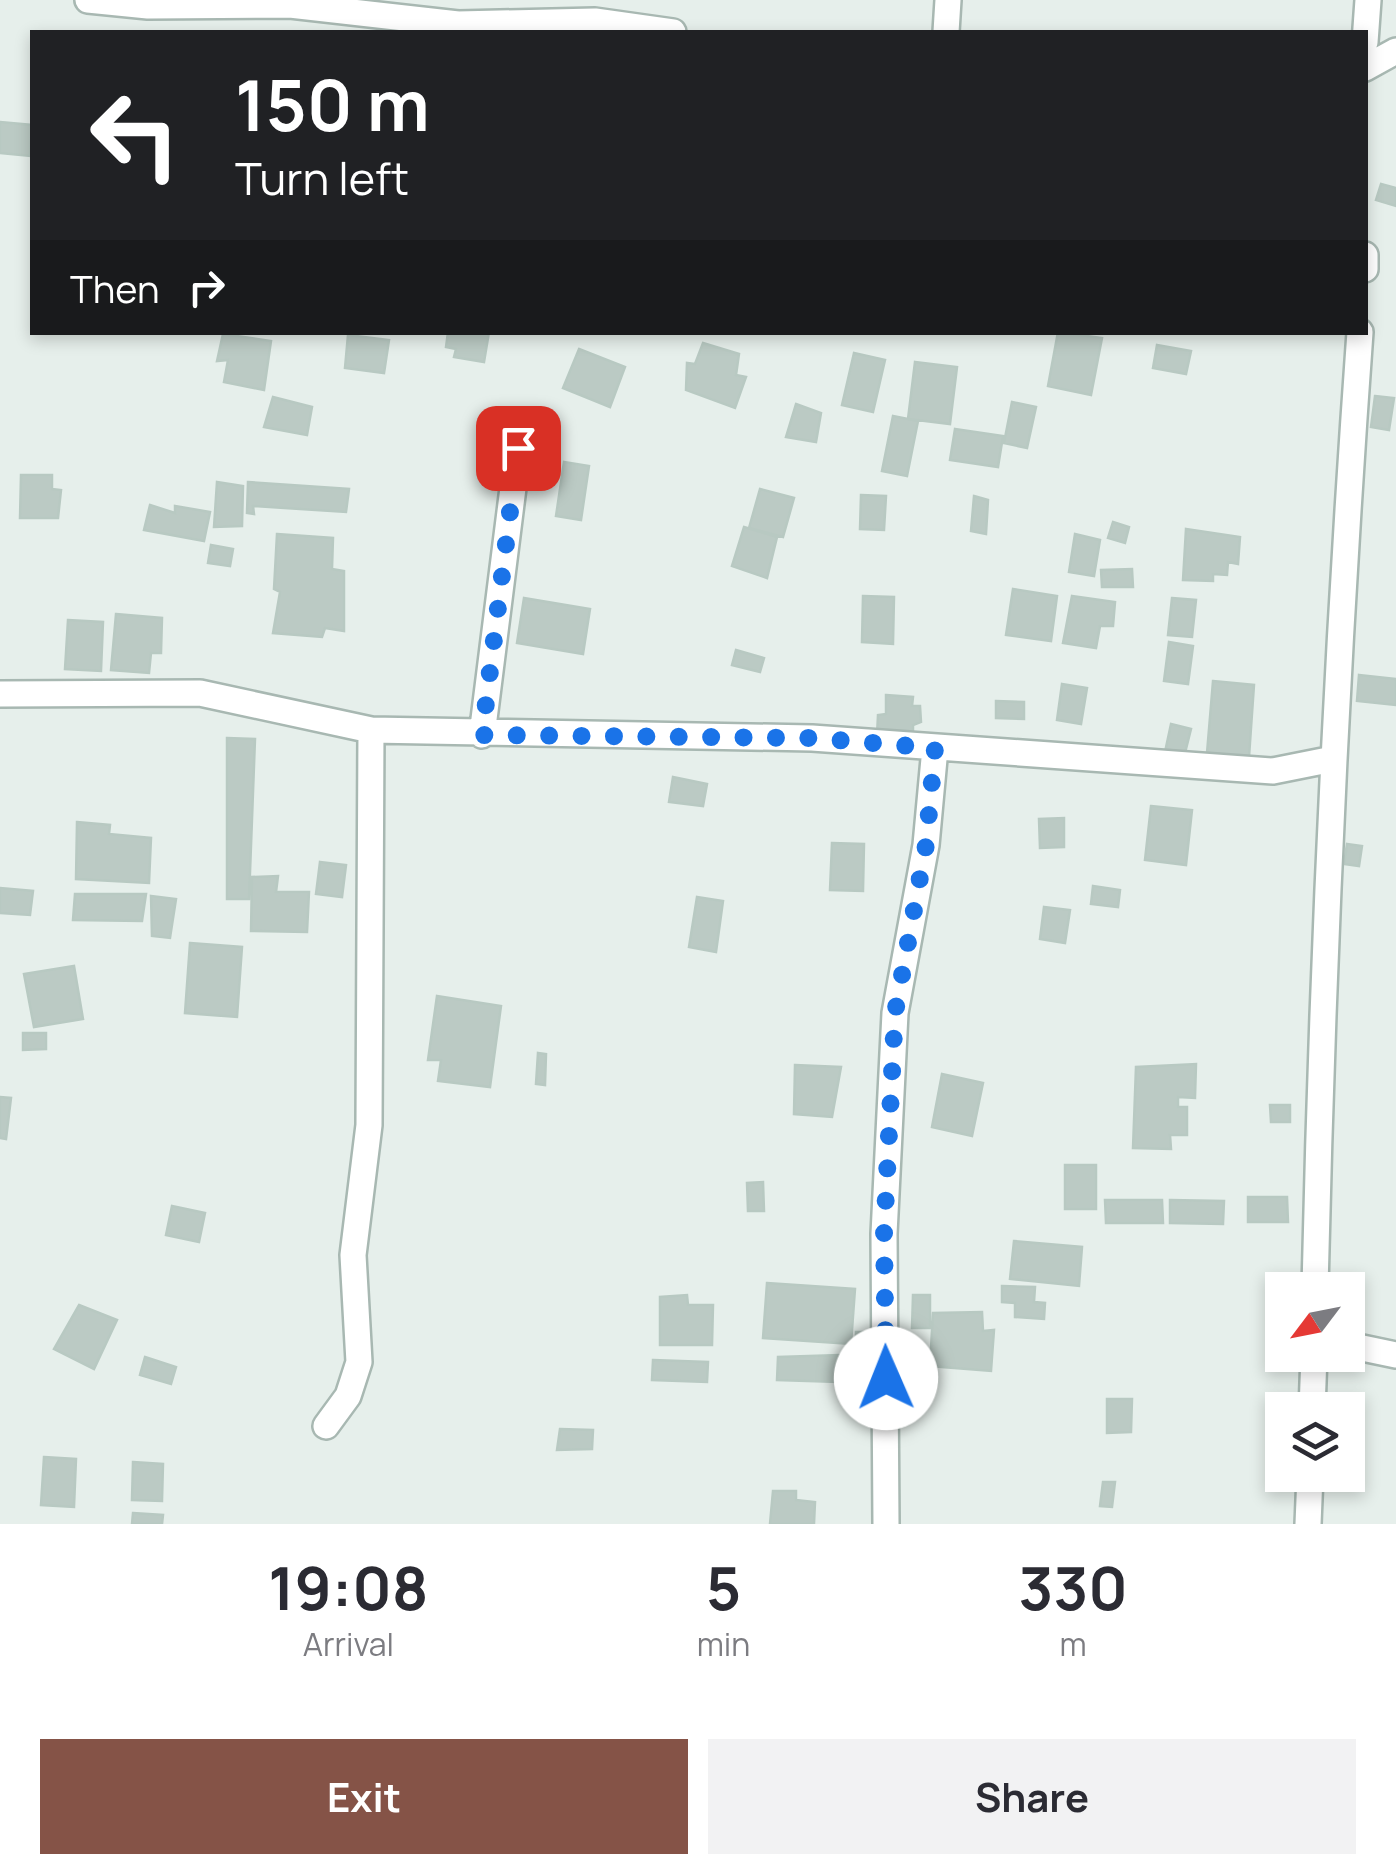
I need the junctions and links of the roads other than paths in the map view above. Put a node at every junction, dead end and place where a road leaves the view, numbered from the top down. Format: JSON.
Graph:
{"nodes":[{"id":1,"x":88,"y":0,"type":"edge"},
{"id":2,"x":948,"y":0,"type":"edge"},
{"id":3,"x":1368,"y":0,"type":"edge"},
{"id":4,"x":460,"y":12,"type":"edge"},
{"id":5,"x":659,"y":30,"type":"edge"},
{"id":6,"x":946,"y":30,"type":"edge"},
{"id":7,"x":1366,"y":30,"type":"edge"},
{"id":8,"x":1396,"y":51,"type":"edge"},
{"id":9,"x":1368,"y":66,"type":"edge"},
{"id":10,"x":1360,"y":335,"type":"edge"},
{"id":11,"x":518,"y":448,"type":"dead end"},
{"id":12,"x":0,"y":694,"type":"edge"},
{"id":13,"x":371,"y":730,"type":"junction"},
{"id":14,"x":482,"y":735,"type":"junction"},
{"id":15,"x":935,"y":748,"type":"junction"},
{"id":16,"x":1332,"y":759,"type":"junction"},
{"id":17,"x":1316,"y":1272,"type":"edge"},
{"id":18,"x":1365,"y":1349,"type":"edge"},
{"id":19,"x":1396,"y":1355,"type":"edge"},
{"id":20,"x":326,"y":1426,"type":"dead end"},
{"id":21,"x":1309,"y":1492,"type":"edge"},
{"id":22,"x":886,"y":1524,"type":"edge"},
{"id":23,"x":1308,"y":1524,"type":"edge"}],
"edges":[{"from":1,"to":4,"type":"street"},
{"from":2,"to":6,"type":"street"},
{"from":3,"to":7,"type":"street"},
{"from":4,"to":5,"type":"street"},
{"from":8,"to":9,"type":"street"},
{"from":10,"to":16,"type":"street"},
{"from":11,"to":14,"type":"street"},
{"from":12,"to":13,"type":"street"},
{"from":13,"to":14,"type":"street"},
{"from":13,"to":20,"type":"street"},
{"from":14,"to":15,"type":"street"},
{"from":15,"to":16,"type":"street"},
{"from":15,"to":22,"type":"street"},
{"from":16,"to":17,"type":"street"},
{"from":18,"to":19,"type":"street"},
{"from":21,"to":23,"type":"street"}]}
